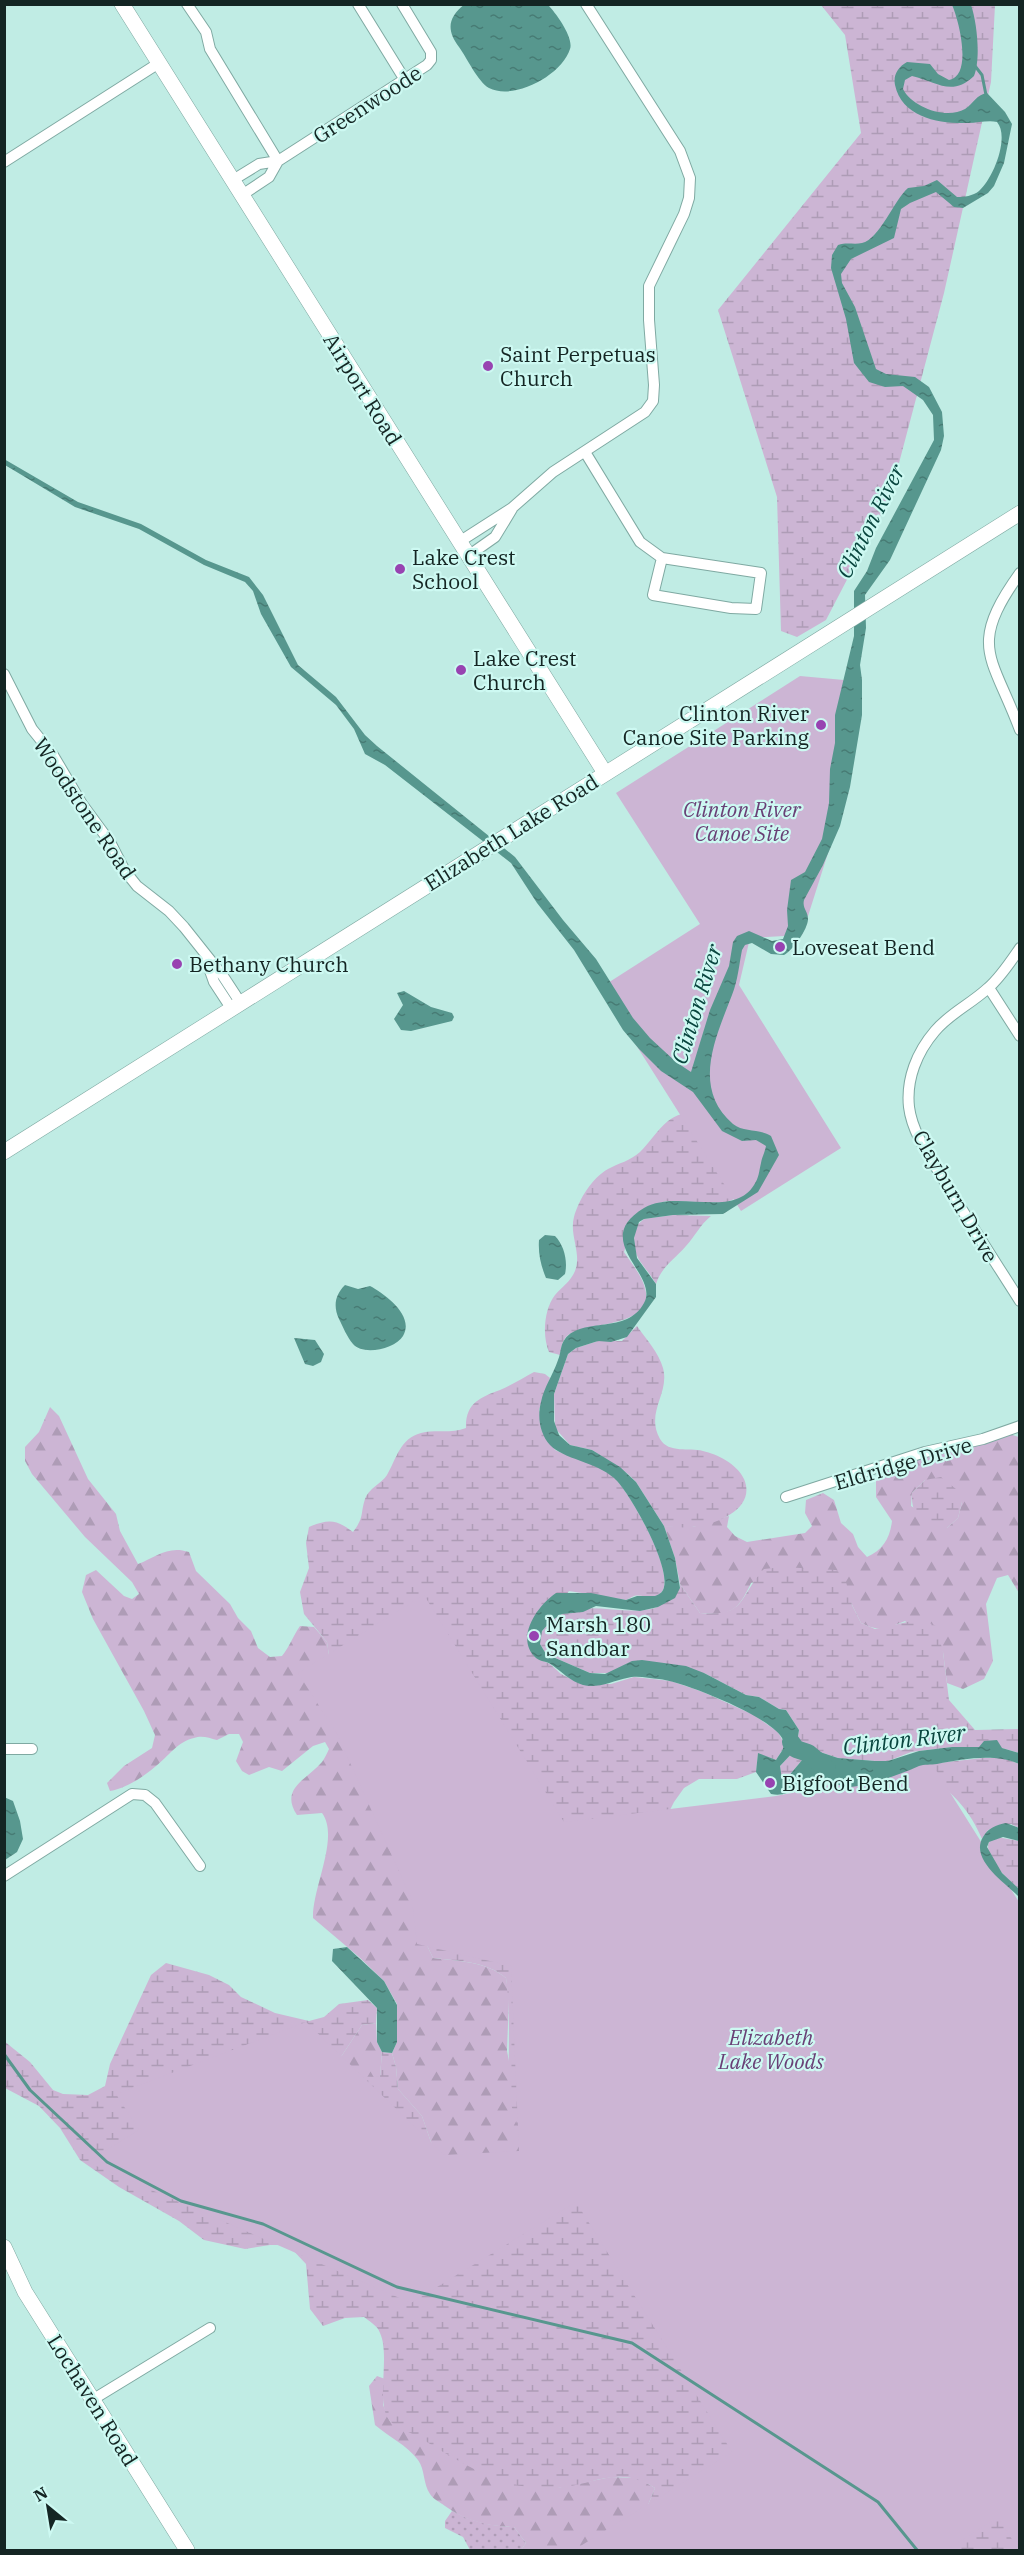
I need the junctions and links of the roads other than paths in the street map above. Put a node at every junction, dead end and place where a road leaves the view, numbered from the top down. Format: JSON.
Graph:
{"nodes":[{"id":1,"x":122,"y":4,"type":"edge"},
{"id":2,"x":187,"y":4,"type":"edge"},
{"id":3,"x":358,"y":4,"type":"edge"},
{"id":4,"x":402,"y":4,"type":"edge"},
{"id":5,"x":586,"y":4,"type":"edge"},
{"id":6,"x":159,"y":63,"type":"junction"},
{"id":7,"x":405,"y":80,"type":"junction"},
{"id":8,"x":278,"y":161,"type":"junction"},
{"id":9,"x":4,"y":162,"type":"edge"},
{"id":10,"x":233,"y":180,"type":"junction"},
{"id":11,"x":242,"y":195,"type":"junction"},
{"id":12,"x":585,"y":452,"type":"junction"},
{"id":13,"x":512,"y":508,"type":"junction"},
{"id":14,"x":1020,"y":513,"type":"edge"},
{"id":15,"x":459,"y":542,"type":"junction"},
{"id":16,"x":468,"y":556,"type":"junction"},
{"id":17,"x":662,"y":558,"type":"junction"},
{"id":18,"x":1020,"y":573,"type":"edge"},
{"id":19,"x":4,"y":674,"type":"edge"},
{"id":20,"x":1015,"y":704,"type":"edge"},
{"id":21,"x":1020,"y":730,"type":"edge"},
{"id":22,"x":605,"y":773,"type":"junction"},
{"id":23,"x":1019,"y":951,"type":"edge"},
{"id":24,"x":989,"y":988,"type":"junction"},
{"id":25,"x":236,"y":1005,"type":"junction"},
{"id":26,"x":1020,"y":1036,"type":"edge"},
{"id":27,"x":4,"y":1152,"type":"edge"},
{"id":28,"x":1020,"y":1301,"type":"edge"},
{"id":29,"x":1020,"y":1426,"type":"edge"},
{"id":30,"x":786,"y":1497,"type":"dead end"},
{"id":31,"x":4,"y":1749,"type":"edge"},
{"id":32,"x":32,"y":1749,"type":"dead end"},
{"id":33,"x":201,"y":1866,"type":"dead end"},
{"id":34,"x":4,"y":1876,"type":"edge"},
{"id":35,"x":4,"y":2247,"type":"edge"},
{"id":36,"x":210,"y":2328,"type":"dead end"},
{"id":37,"x":92,"y":2400,"type":"junction"},
{"id":38,"x":187,"y":2550,"type":"edge"}],
"edges":[{"from":1,"to":6,"type":"street","name":"Airport Road"},
{"from":2,"to":8,"type":"street"},
{"from":3,"to":7,"type":"street"},
{"from":4,"to":7,"type":"street","name":"Greenwoode"},
{"from":5,"to":12,"type":"street"},
{"from":6,"to":9,"type":"street"},
{"from":6,"to":10,"type":"street","name":"Airport Road"},
{"from":7,"to":8,"type":"street","name":"Greenwoode"},
{"from":8,"to":10,"type":"street","name":"Greenwoode"},
{"from":8,"to":11,"type":"street","name":"Greenwoode"},
{"from":10,"to":11,"type":"street","name":"Airport Road"},
{"from":11,"to":15,"type":"street","name":"Airport Road"},
{"from":12,"to":13,"type":"street"},
{"from":12,"to":17,"type":"street"},
{"from":13,"to":15,"type":"street"},
{"from":13,"to":16,"type":"street"},
{"from":14,"to":22,"type":"street","name":"Elizabeth Lake Road"},
{"from":15,"to":16,"type":"street","name":"Airport Road"},
{"from":16,"to":22,"type":"street","name":"Airport Road"},
{"from":17,"to":17,"type":"street"},
{"from":18,"to":20,"type":"street"},
{"from":19,"to":25,"type":"street","name":"Woodstone Road"},
{"from":20,"to":21,"type":"street"},
{"from":22,"to":25,"type":"street","name":"Elizabeth Lake Road"},
{"from":23,"to":24,"type":"street","name":"Clayburn Drive"},
{"from":24,"to":26,"type":"street"},
{"from":24,"to":28,"type":"street","name":"Clayburn Drive"},
{"from":25,"to":27,"type":"street","name":"Elizabeth Lake Road"},
{"from":29,"to":30,"type":"street","name":"Eldridge Drive"},
{"from":31,"to":32,"type":"street"},
{"from":33,"to":34,"type":"street"},
{"from":35,"to":37,"type":"street","name":"Lochaven Road"},
{"from":36,"to":37,"type":"street"},
{"from":37,"to":38,"type":"street","name":"Lochaven Road"}]}
